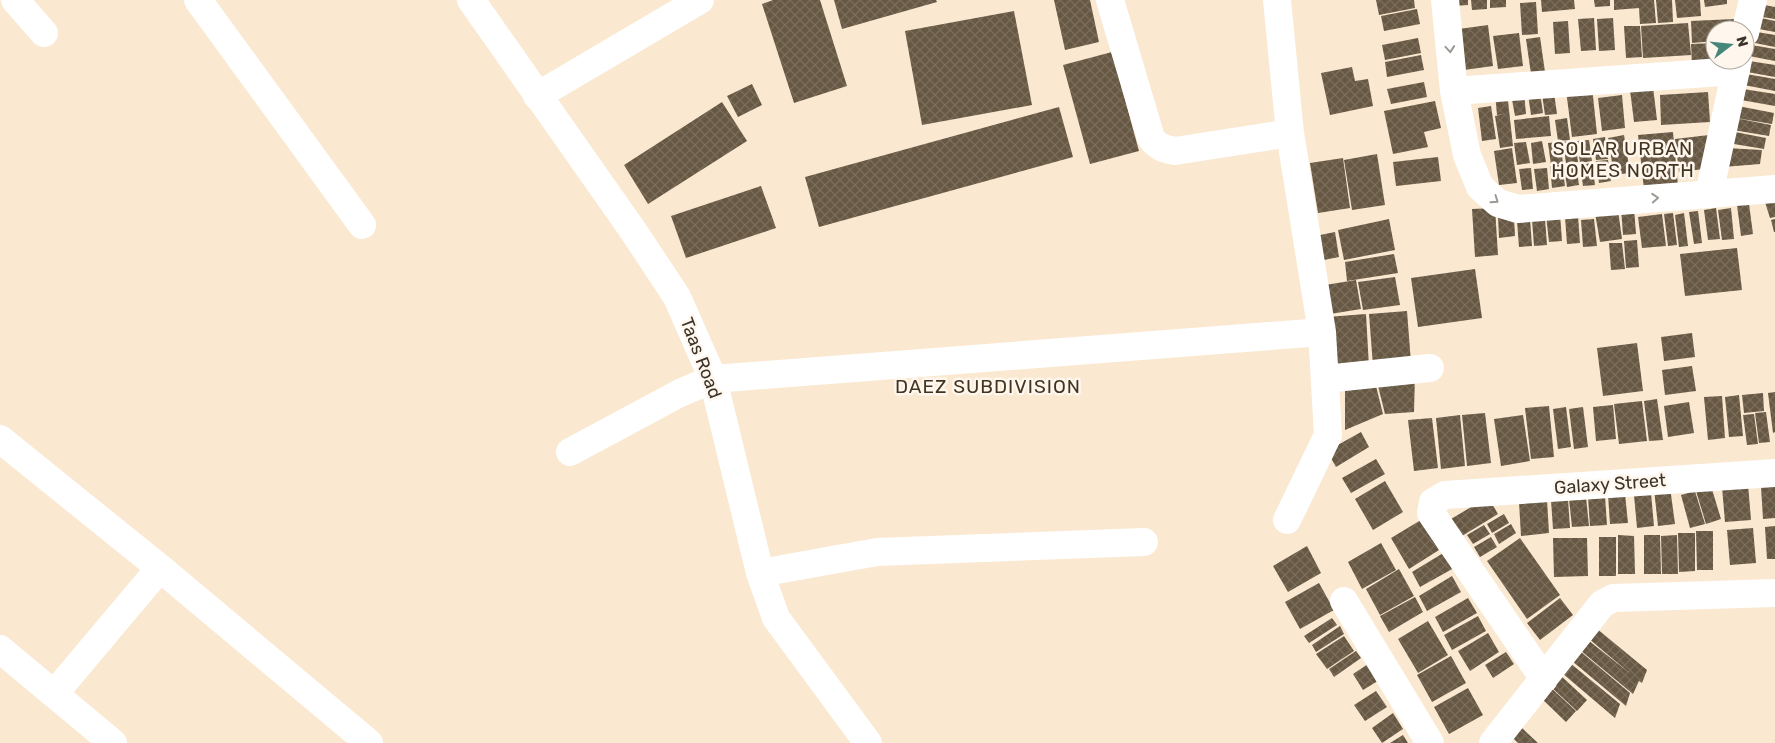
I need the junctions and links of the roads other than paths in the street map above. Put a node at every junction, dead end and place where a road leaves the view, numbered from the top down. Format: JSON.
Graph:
{"nodes":[{"id":1,"x":15,"y":0,"type":"edge"},
{"id":2,"x":198,"y":0,"type":"edge"},
{"id":3,"x":471,"y":0,"type":"edge"},
{"id":4,"x":700,"y":0,"type":"edge"},
{"id":5,"x":1110,"y":0,"type":"edge"},
{"id":6,"x":1278,"y":0,"type":"edge"},
{"id":7,"x":1445,"y":0,"type":"edge"},
{"id":8,"x":1753,"y":0,"type":"edge"},
{"id":9,"x":1748,"y":20,"type":"edge"},
{"id":10,"x":44,"y":33,"type":"dead end"},
{"id":11,"x":1705,"y":68,"type":"edge"},
{"id":12,"x":1736,"y":70,"type":"edge"},
{"id":13,"x":1454,"y":91,"type":"junction"},
{"id":14,"x":537,"y":96,"type":"junction"},
{"id":15,"x":1290,"y":133,"type":"junction"},
{"id":16,"x":1775,"y":189,"type":"edge"},
{"id":17,"x":1709,"y":194,"type":"junction"},
{"id":18,"x":362,"y":225,"type":"dead end"},
{"id":19,"x":1322,"y":332,"type":"junction"},
{"id":20,"x":1430,"y":368,"type":"dead end"},
{"id":21,"x":713,"y":379,"type":"junction"},
{"id":22,"x":1325,"y":379,"type":"junction"},
{"id":23,"x":0,"y":439,"type":"edge"},
{"id":24,"x":570,"y":452,"type":"dead end"},
{"id":25,"x":1775,"y":473,"type":"edge"},
{"id":26,"x":1287,"y":520,"type":"dead end"},
{"id":27,"x":1144,"y":542,"type":"dead end"},
{"id":28,"x":160,"y":568,"type":"junction"},
{"id":29,"x":760,"y":574,"type":"junction"},
{"id":30,"x":1775,"y":593,"type":"edge"},
{"id":31,"x":1344,"y":601,"type":"dead end"},
{"id":32,"x":0,"y":649,"type":"edge"},
{"id":33,"x":1544,"y":679,"type":"junction"},
{"id":34,"x":54,"y":694,"type":"junction"},
{"id":35,"x":113,"y":743,"type":"edge"},
{"id":36,"x":369,"y":743,"type":"edge"},
{"id":37,"x":868,"y":743,"type":"edge"},
{"id":38,"x":1430,"y":743,"type":"edge"},
{"id":39,"x":1492,"y":743,"type":"edge"}],
"edges":[{"from":1,"to":10,"type":"street"},
{"from":2,"to":18,"type":"street"},
{"from":3,"to":14,"type":"street","name":"Taas Road"},
{"from":4,"to":14,"type":"street"},
{"from":5,"to":15,"type":"street"},
{"from":6,"to":15,"type":"street"},
{"from":7,"to":13,"type":"street","one_way":true},
{"from":8,"to":9,"type":"street"},
{"from":11,"to":13,"type":"street"},
{"from":12,"to":17,"type":"street"},
{"from":13,"to":17,"type":"street","one_way":true},
{"from":14,"to":21,"type":"street","name":"Taas Road"},
{"from":15,"to":19,"type":"street"},
{"from":16,"to":17,"type":"street"},
{"from":19,"to":21,"type":"street"},
{"from":19,"to":22,"type":"street"},
{"from":20,"to":22,"type":"street"},
{"from":21,"to":24,"type":"street"},
{"from":21,"to":29,"type":"street","name":"Taas Road"},
{"from":22,"to":26,"type":"street"},
{"from":23,"to":28,"type":"street"},
{"from":25,"to":33,"type":"street","name":"Galaxy Street"},
{"from":27,"to":29,"type":"street"},
{"from":28,"to":34,"type":"street"},
{"from":28,"to":36,"type":"street"},
{"from":29,"to":37,"type":"street","name":"Taas Road"},
{"from":30,"to":33,"type":"street"},
{"from":31,"to":38,"type":"street"},
{"from":32,"to":34,"type":"street"},
{"from":33,"to":39,"type":"street"},
{"from":34,"to":35,"type":"street"}]}
